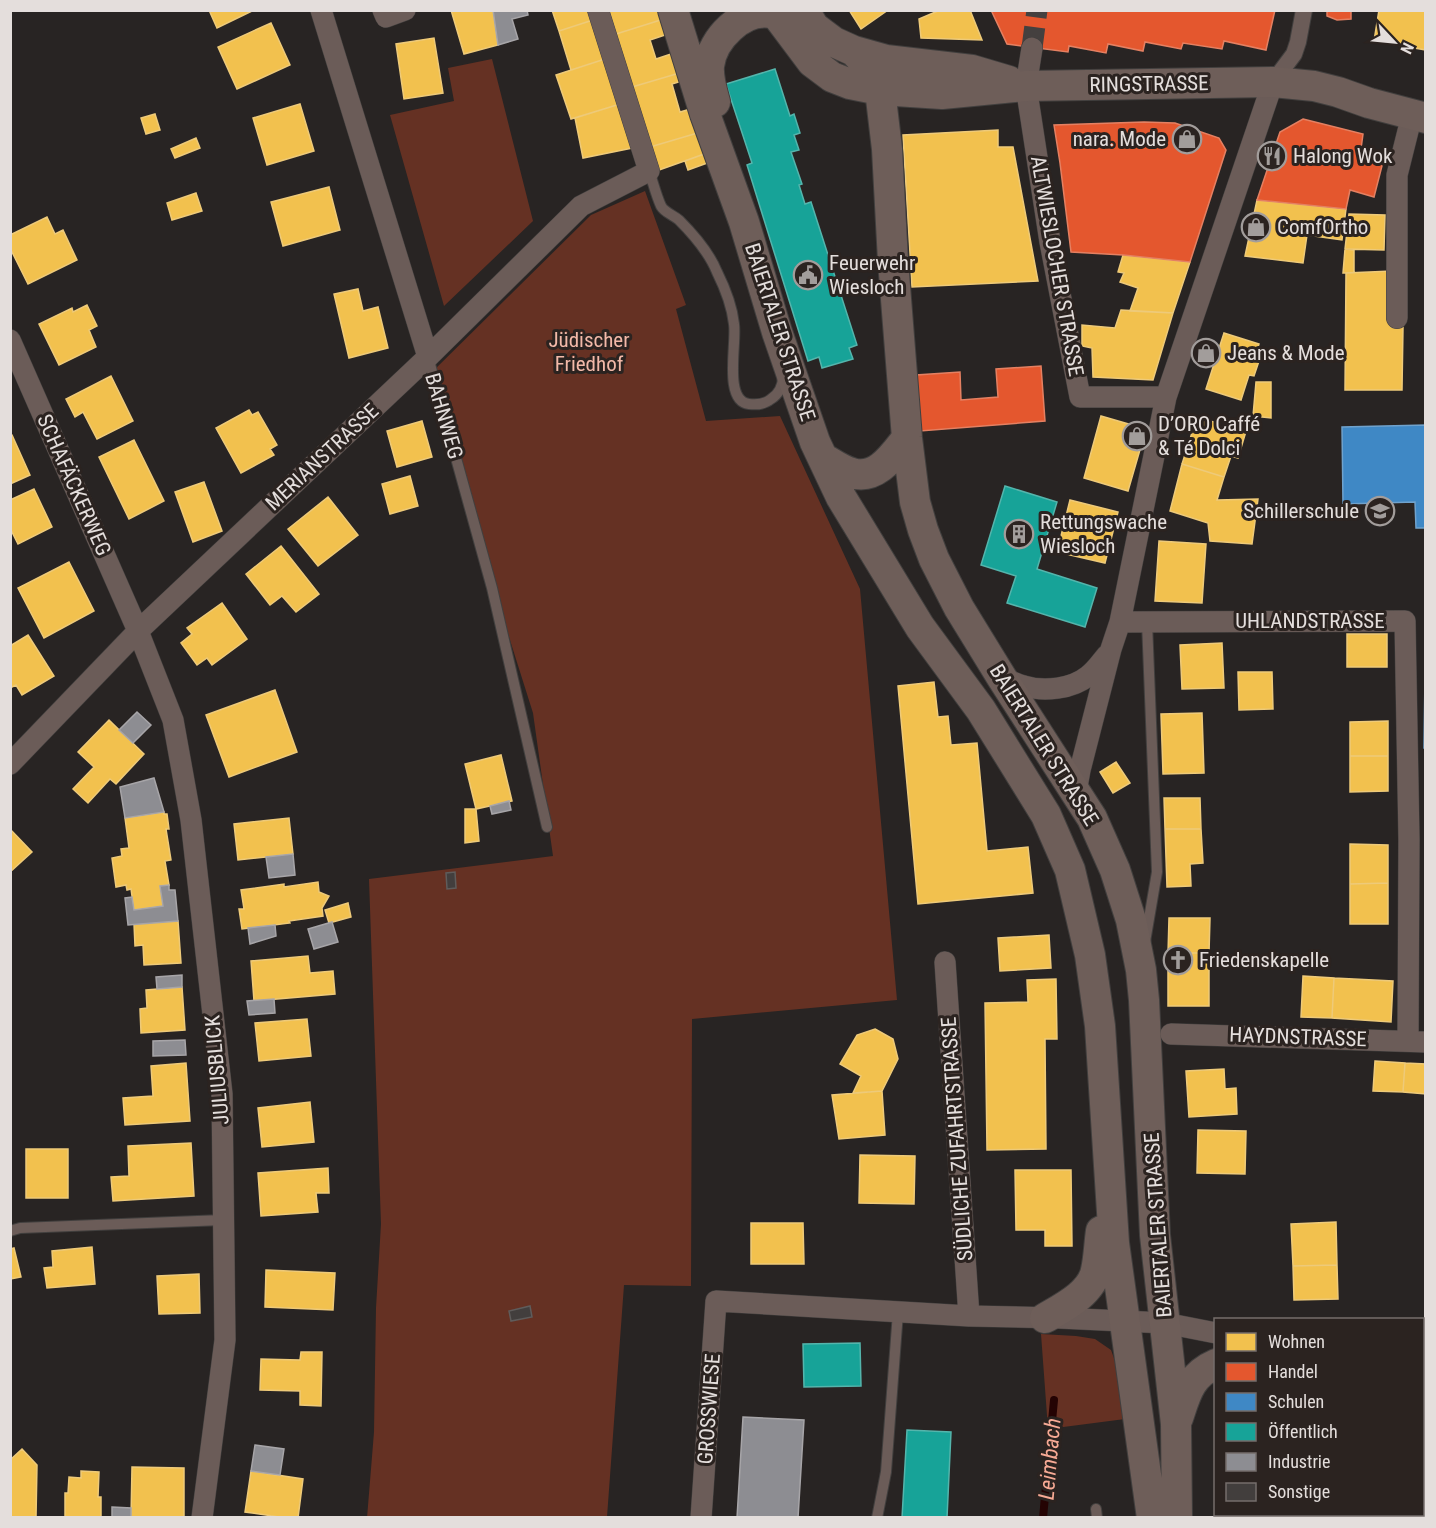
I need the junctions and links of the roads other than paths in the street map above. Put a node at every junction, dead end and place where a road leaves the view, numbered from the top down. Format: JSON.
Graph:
{"nodes":[{"id":1,"x":321,"y":10,"type":"edge"},
{"id":2,"x":383,"y":10,"type":"edge"},
{"id":3,"x":405,"y":10,"type":"edge"},
{"id":4,"x":598,"y":10,"type":"edge"},
{"id":5,"x":673,"y":10,"type":"edge"},
{"id":6,"x":1304,"y":10,"type":"edge"},
{"id":7,"x":792,"y":16,"type":"edge"},
{"id":8,"x":1032,"y":48,"type":"tunnel mouth"},
{"id":9,"x":854,"y":51,"type":"junction"},
{"id":10,"x":1273,"y":82,"type":"junction"},
{"id":11,"x":1026,"y":86,"type":"junction"},
{"id":12,"x":880,"y":90,"type":"junction"},
{"id":13,"x":1419,"y":116,"type":"edge"},
{"id":14,"x":649,"y":171,"type":"junction"},
{"id":15,"x":744,"y":222,"type":"junction"},
{"id":16,"x":1397,"y":318,"type":"dead end"},
{"id":17,"x":10,"y":340,"type":"edge"},
{"id":18,"x":428,"y":357,"type":"junction"},
{"id":19,"x":785,"y":357,"type":"junction"},
{"id":20,"x":1166,"y":397,"type":"junction"},
{"id":21,"x":907,"y":438,"type":"junction"},
{"id":22,"x":823,"y":458,"type":"junction"},
{"id":23,"x":1120,"y":622,"type":"junction"},
{"id":24,"x":1148,"y":622,"type":"junction"},
{"id":25,"x":138,"y":631,"type":"junction"},
{"id":26,"x":1111,"y":649,"type":"junction"},
{"id":27,"x":1002,"y":678,"type":"junction"},
{"id":28,"x":10,"y":764,"type":"edge"},
{"id":29,"x":1076,"y":792,"type":"junction"},
{"id":30,"x":547,"y":827,"type":"dead end"},
{"id":31,"x":945,"y":962,"type":"dead end"},
{"id":32,"x":1141,"y":970,"type":"junction"},
{"id":33,"x":1171,"y":1034,"type":"dead end"},
{"id":34,"x":1417,"y":1041,"type":"edge"},
{"id":35,"x":1110,"y":1178,"type":"junction"},
{"id":36,"x":223,"y":1220,"type":"junction"},
{"id":37,"x":10,"y":1231,"type":"edge"},
{"id":38,"x":898,"y":1312,"type":"junction"},
{"id":39,"x":969,"y":1316,"type":"junction"},
{"id":40,"x":1045,"y":1318,"type":"junction"},
{"id":41,"x":1124,"y":1321,"type":"junction"},
{"id":42,"x":1165,"y":1323,"type":"junction"},
{"id":43,"x":1214,"y":1333,"type":"edge"},
{"id":44,"x":1214,"y":1364,"type":"edge"},
{"id":45,"x":1176,"y":1424,"type":"junction"},
{"id":46,"x":202,"y":1518,"type":"edge"},
{"id":47,"x":701,"y":1518,"type":"edge"},
{"id":48,"x":877,"y":1518,"type":"edge"},
{"id":49,"x":1152,"y":1518,"type":"edge"},
{"id":50,"x":1177,"y":1518,"type":"edge"}],
"edges":[{"from":1,"to":18,"type":"street","name":"BAHNWEG"},
{"from":2,"to":3,"type":"street"},
{"from":4,"to":14,"type":"street"},
{"from":5,"to":15,"type":"main road"},
{"from":6,"to":10,"type":"street"},
{"from":7,"to":9,"type":"main road","name":"RINGSTRASSE"},
{"from":7,"to":12,"type":"main road","name":"RINGSTRASSE"},
{"from":7,"to":15,"type":"main road"},
{"from":8,"to":11,"type":"street"},
{"from":9,"to":11,"type":"main road","name":"RINGSTRASSE"},
{"from":9,"to":12,"type":"main road"},
{"from":10,"to":11,"type":"main road","name":"RINGSTRASSE"},
{"from":10,"to":13,"type":"main road","name":"RINGSTRASSE"},
{"from":10,"to":20,"type":"street"},
{"from":11,"to":12,"type":"main road","name":"RINGSTRASSE"},
{"from":11,"to":20,"type":"street","name":"ALTWIESLOCHER STRASSE"},
{"from":12,"to":21,"type":"main road","name":"BAIERTALER STRASSE"},
{"from":13,"to":16,"type":"street"},
{"from":14,"to":18,"type":"street","name":"MERIANSTRASSE"},
{"from":14,"to":19,"type":"lane"},
{"from":15,"to":19,"type":"main road","name":"BAIERTALER STRASSE"},
{"from":17,"to":25,"type":"street","name":"SCHAFÄCKERWEG"},
{"from":18,"to":25,"type":"street","name":"MERIANSTRASSE"},
{"from":18,"to":30,"type":"lane","name":"BAHNWEG"},
{"from":19,"to":22,"type":"main road","name":"BAIERTALER STRASSE"},
{"from":20,"to":23,"type":"street"},
{"from":21,"to":22,"type":"main road"},
{"from":21,"to":27,"type":"main road","name":"BAIERTALER STRASSE"},
{"from":22,"to":35,"type":"main road","name":"BAIERTALER STRASSE"},
{"from":23,"to":24,"type":"street","name":"UHLANDSTRASSE"},
{"from":23,"to":26,"type":"street"},
{"from":24,"to":32,"type":"lane"},
{"from":24,"to":34,"type":"street","name":"UHLANDSTRASSE"},
{"from":25,"to":28,"type":"street","name":"MERIANSTRASSE"},
{"from":25,"to":36,"type":"street","name":"JULIUSBLICK"},
{"from":26,"to":27,"type":"street"},
{"from":26,"to":29,"type":"street"},
{"from":27,"to":29,"type":"main road","name":"BAIERTALER STRASSE"},
{"from":29,"to":32,"type":"main road","name":"BAIERTALER STRASSE"},
{"from":31,"to":39,"type":"street","name":"SÜDLICHE ZUFAHRTSTRASSE"},
{"from":32,"to":42,"type":"main road","name":"BAIERTALER STRASSE"},
{"from":33,"to":34,"type":"street","name":"HAYDNSTRASSE"},
{"from":35,"to":40,"type":"main road"},
{"from":35,"to":41,"type":"main road","name":"BAIERTALER STRASSE"},
{"from":36,"to":37,"type":"lane"},
{"from":36,"to":46,"type":"street","name":"JULIUSBLICK"},
{"from":38,"to":39,"type":"street"},
{"from":38,"to":47,"type":"street","name":"GROSSWIESE"},
{"from":38,"to":48,"type":"lane"},
{"from":39,"to":40,"type":"street"},
{"from":40,"to":41,"type":"street"},
{"from":41,"to":42,"type":"street"},
{"from":41,"to":49,"type":"main road","name":"BAIERTALER STRASSE"},
{"from":42,"to":43,"type":"street"},
{"from":42,"to":45,"type":"main road","name":"BAIERTALER STRASSE"},
{"from":44,"to":45,"type":"main road"},
{"from":45,"to":50,"type":"main road","name":"BAIERTALER STRASSE"}]}
